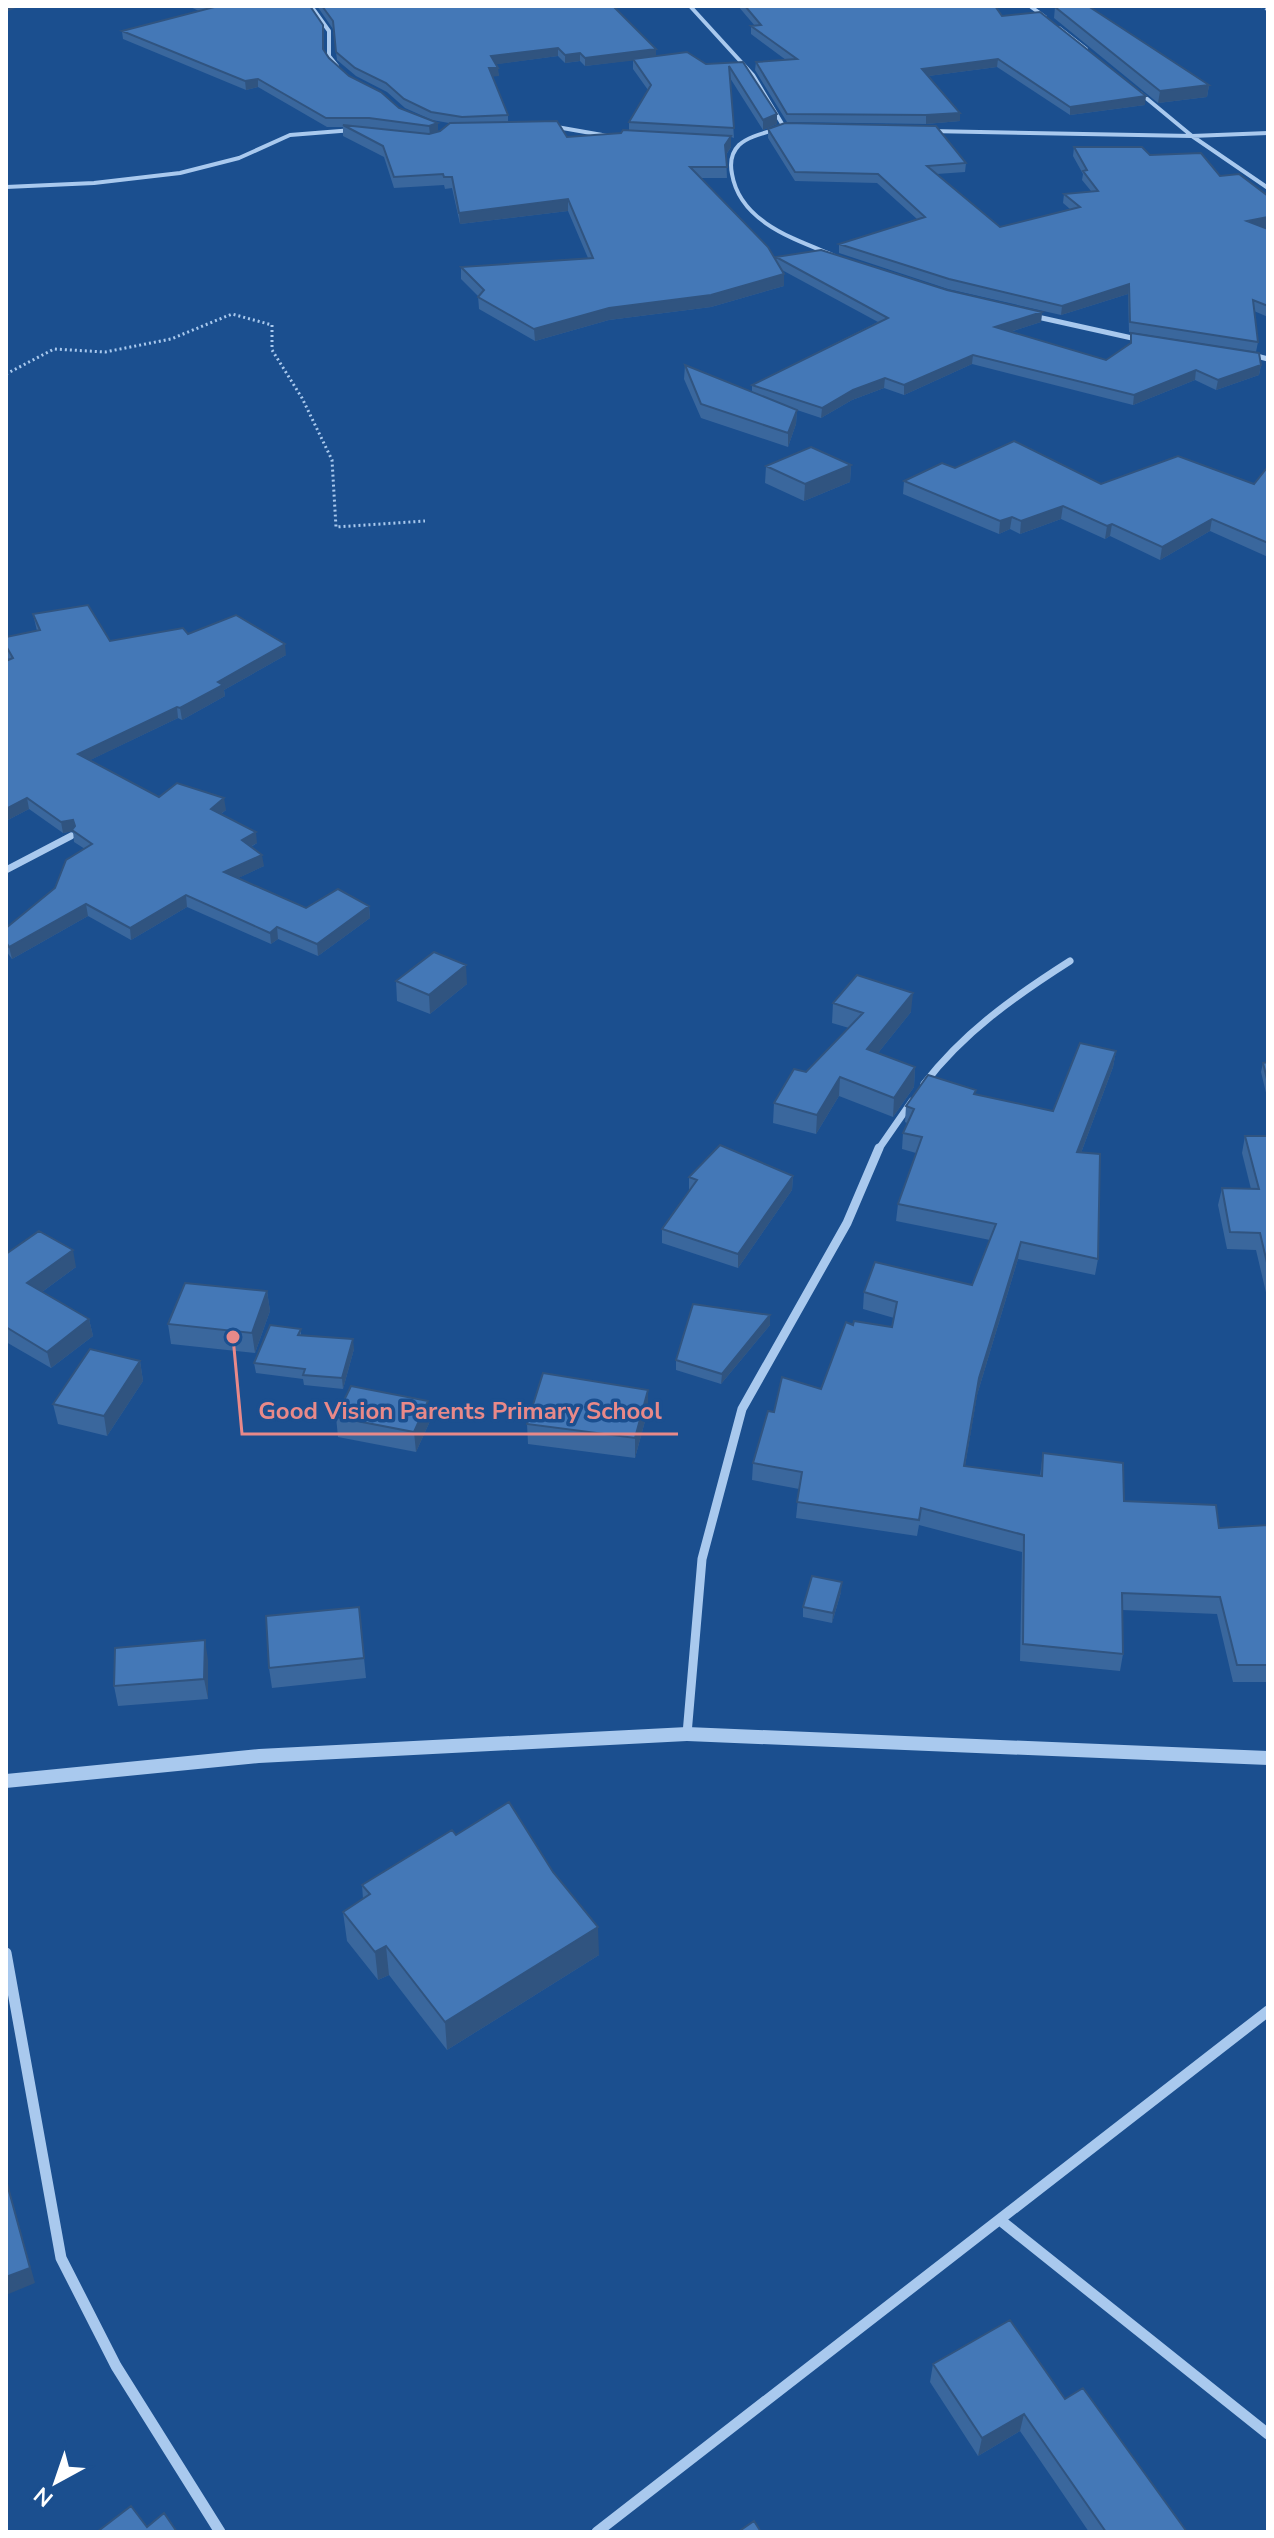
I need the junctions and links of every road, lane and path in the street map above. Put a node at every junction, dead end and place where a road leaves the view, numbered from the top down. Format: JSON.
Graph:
{"nodes":[{"id":1,"x":311,"y":6,"type":"edge"},
{"id":2,"x":690,"y":6,"type":"edge"},
{"id":3,"x":1030,"y":6,"type":"edge"},
{"id":4,"x":1261,"y":6,"type":"edge"},
{"id":5,"x":1268,"y":10,"type":"edge"},
{"id":6,"x":1094,"y":55,"type":"edge"},
{"id":7,"x":344,"y":72,"type":"edge"},
{"id":8,"x":1131,"y":86,"type":"edge"},
{"id":9,"x":542,"y":126,"type":"edge"},
{"id":10,"x":784,"y":127,"type":"junction"},
{"id":11,"x":796,"y":128,"type":"edge"},
{"id":12,"x":360,"y":130,"type":"edge"},
{"id":13,"x":921,"y":131,"type":"edge"},
{"id":14,"x":1268,"y":133,"type":"edge"},
{"id":15,"x":614,"y":136,"type":"edge"},
{"id":16,"x":1192,"y":136,"type":"junction"},
{"id":17,"x":725,"y":142,"type":"edge"},
{"id":18,"x":741,"y":143,"type":"junction"},
{"id":19,"x":6,"y":187,"type":"edge"},
{"id":20,"x":1268,"y":188,"type":"edge"},
{"id":21,"x":843,"y":260,"type":"edge"},
{"id":22,"x":1019,"y":313,"type":"edge"},
{"id":23,"x":1147,"y":341,"type":"edge"},
{"id":24,"x":1236,"y":353,"type":"edge"},
{"id":25,"x":1268,"y":359,"type":"edge"},
{"id":26,"x":6,"y":374,"type":"edge"},
{"id":27,"x":425,"y":521,"type":"dead end"},
{"id":28,"x":71,"y":836,"type":"edge"},
{"id":29,"x":6,"y":870,"type":"edge"},
{"id":30,"x":1070,"y":961,"type":"dead end"},
{"id":31,"x":687,"y":1734,"type":"junction"},
{"id":32,"x":1268,"y":1758,"type":"edge"},
{"id":33,"x":6,"y":1781,"type":"edge"},
{"id":34,"x":6,"y":1953,"type":"edge"},
{"id":35,"x":1268,"y":2011,"type":"edge"},
{"id":36,"x":1000,"y":2220,"type":"junction"},
{"id":37,"x":1268,"y":2434,"type":"edge"},
{"id":38,"x":220,"y":2532,"type":"edge"},
{"id":39,"x":597,"y":2532,"type":"edge"}],
"edges":[{"from":1,"to":7,"type":"street"},
{"from":2,"to":10,"type":"street"},
{"from":3,"to":6,"type":"street"},
{"from":4,"to":5,"type":"path"},
{"from":8,"to":16,"type":"street"},
{"from":9,"to":15,"type":"street"},
{"from":10,"to":11,"type":"street"},
{"from":10,"to":18,"type":"street"},
{"from":12,"to":19,"type":"street"},
{"from":13,"to":16,"type":"street"},
{"from":14,"to":16,"type":"street"},
{"from":16,"to":20,"type":"street"},
{"from":17,"to":18,"type":"street"},
{"from":18,"to":21,"type":"street"},
{"from":22,"to":23,"type":"street"},
{"from":24,"to":25,"type":"street"},
{"from":26,"to":27,"type":"path"},
{"from":28,"to":29,"type":"street"},
{"from":30,"to":31,"type":"street"},
{"from":31,"to":32,"type":"street"},
{"from":31,"to":33,"type":"street"},
{"from":34,"to":38,"type":"street"},
{"from":35,"to":36,"type":"street"},
{"from":36,"to":37,"type":"street"},
{"from":36,"to":39,"type":"street"}]}
